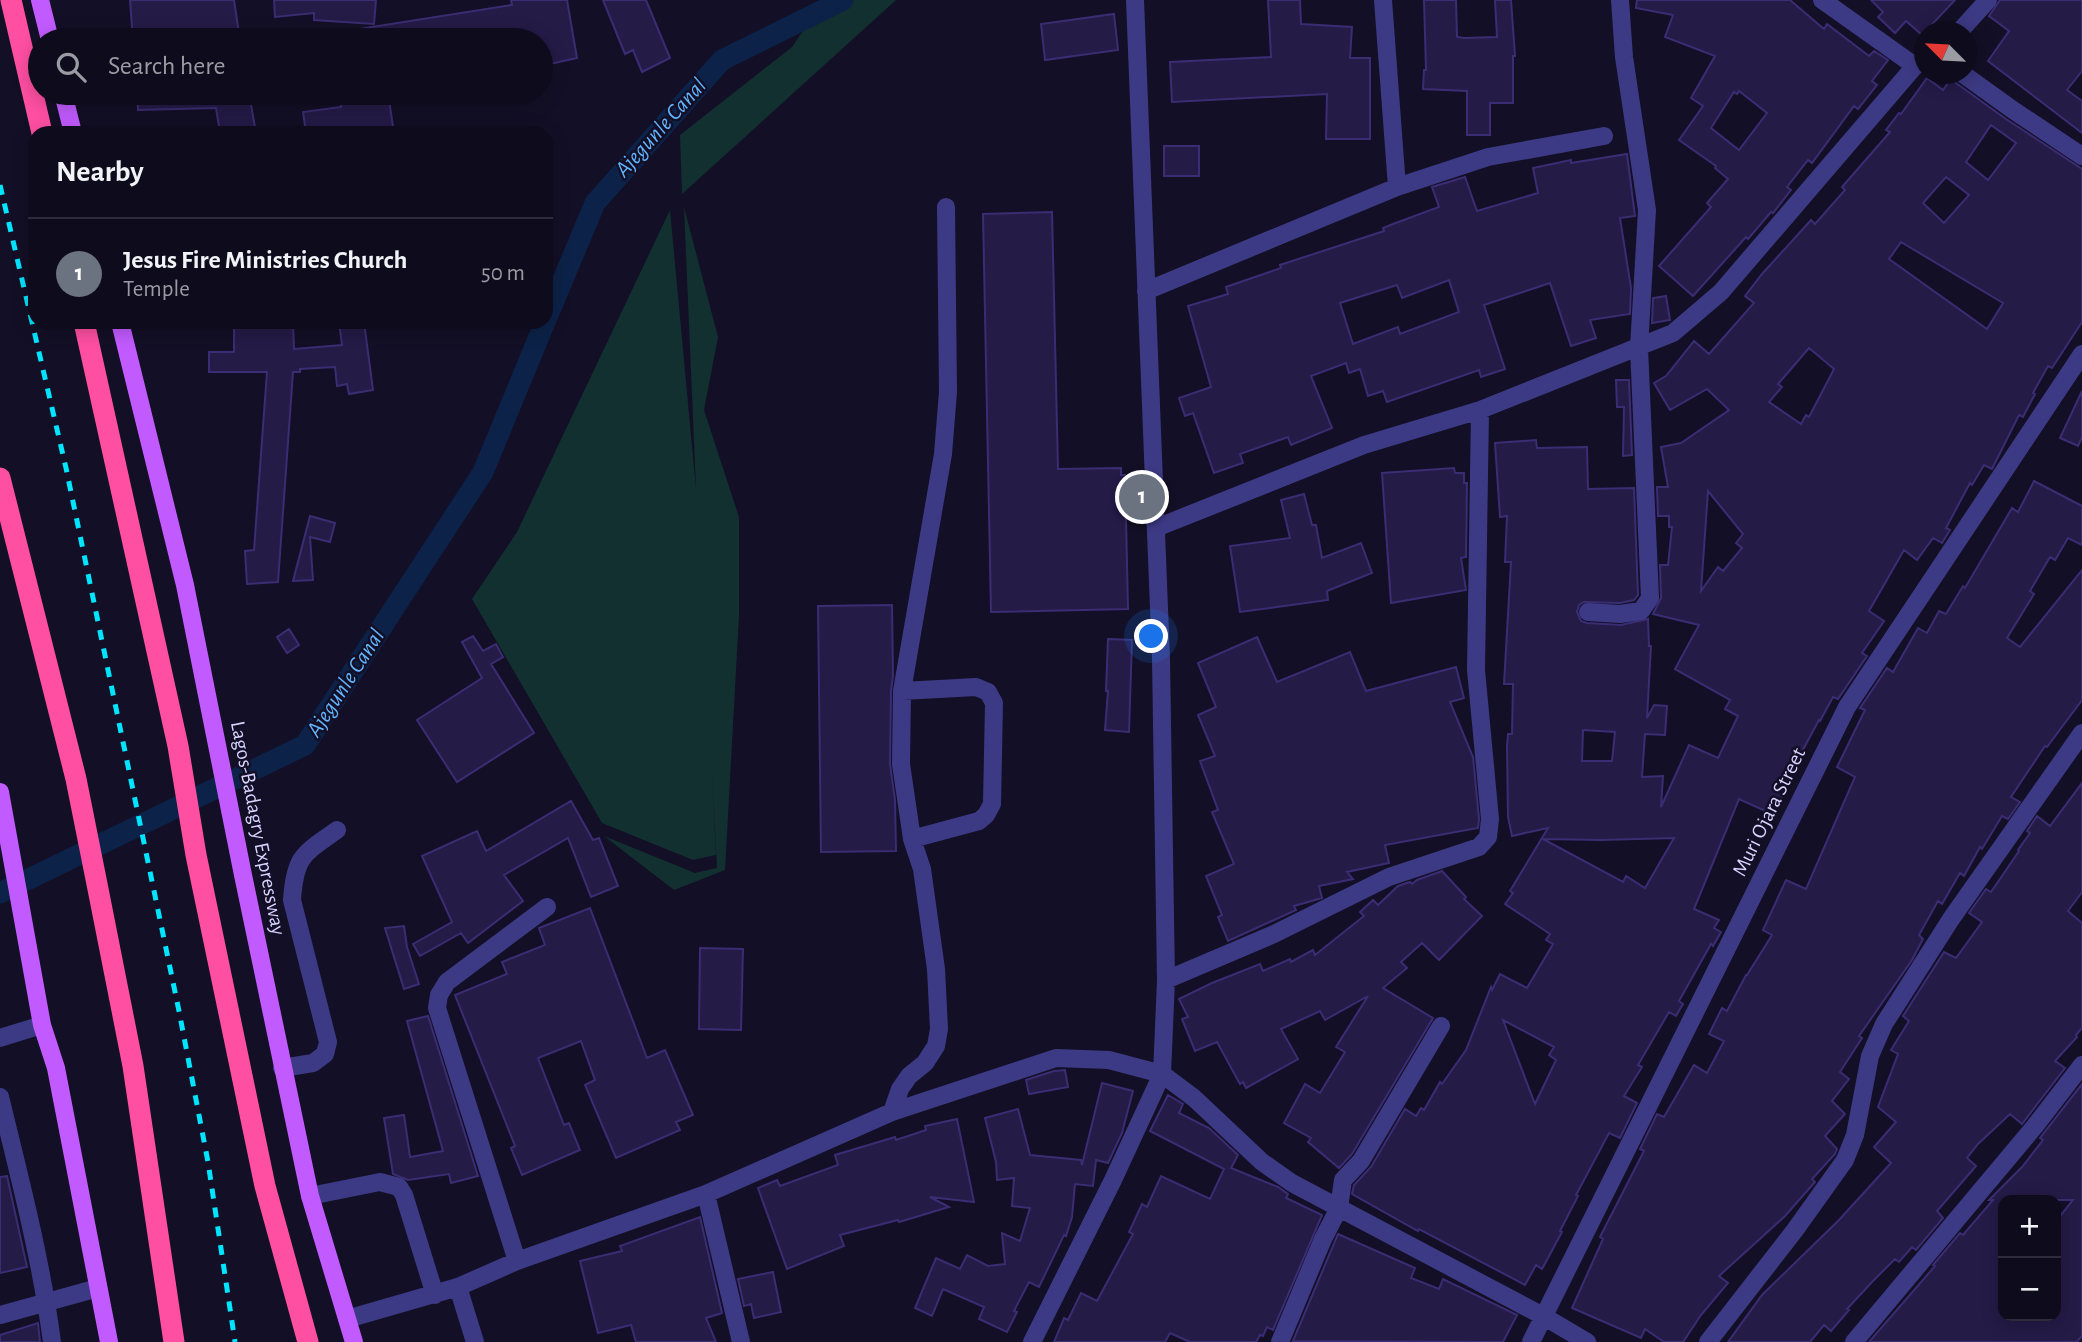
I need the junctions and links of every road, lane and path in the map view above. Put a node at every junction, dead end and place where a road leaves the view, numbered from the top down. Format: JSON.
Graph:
{"nodes":[{"id":1,"x":12,"y":0,"type":"edge"},
{"id":2,"x":40,"y":0,"type":"edge"},
{"id":3,"x":1135,"y":0,"type":"edge"},
{"id":4,"x":1383,"y":0,"type":"edge"},
{"id":5,"x":1620,"y":0,"type":"edge"},
{"id":6,"x":1822,"y":0,"type":"edge"},
{"id":7,"x":1988,"y":0,"type":"edge"},
{"id":8,"x":1969,"y":21,"type":"edge"},
{"id":9,"x":47,"y":28,"type":"edge"},
{"id":10,"x":1914,"y":60,"type":"edge"},
{"id":11,"x":1914,"y":71,"type":"edge"},
{"id":12,"x":28,"y":73,"type":"edge"},
{"id":13,"x":1977,"y":84,"type":"edge"},
{"id":14,"x":35,"y":105,"type":"edge"},
{"id":15,"x":66,"y":105,"type":"edge"},
{"id":16,"x":39,"y":126,"type":"edge"},
{"id":17,"x":71,"y":126,"type":"edge"},
{"id":18,"x":1604,"y":136,"type":"dead end"},
{"id":19,"x":2082,"y":156,"type":"edge"},
{"id":20,"x":1397,"y":187,"type":"junction"},
{"id":21,"x":946,"y":207,"type":"dead end"},
{"id":22,"x":1146,"y":291,"type":"junction"},
{"id":23,"x":86,"y":329,"type":"edge"},
{"id":24,"x":122,"y":329,"type":"edge"},
{"id":25,"x":1640,"y":348,"type":"junction"},
{"id":26,"x":2082,"y":354,"type":"edge"},
{"id":27,"x":1480,"y":410,"type":"junction"},
{"id":28,"x":0,"y":478,"type":"edge"},
{"id":29,"x":1156,"y":528,"type":"junction"},
{"id":30,"x":1588,"y":612,"type":"dead end"},
{"id":31,"x":902,"y":691,"type":"junction"},
{"id":32,"x":2082,"y":733,"type":"edge"},
{"id":33,"x":0,"y":793,"type":"edge"},
{"id":34,"x":337,"y":830,"type":"dead end"},
{"id":35,"x":912,"y":839,"type":"junction"},
{"id":36,"x":547,"y":907,"type":"dead end"},
{"id":37,"x":1166,"y":980,"type":"junction"},
{"id":38,"x":42,"y":1025,"type":"junction"},
{"id":39,"x":1441,"y":1026,"type":"dead end"},
{"id":40,"x":0,"y":1038,"type":"edge"},
{"id":41,"x":2082,"y":1065,"type":"edge"},
{"id":42,"x":282,"y":1068,"type":"junction"},
{"id":43,"x":1162,"y":1074,"type":"junction"},
{"id":44,"x":0,"y":1097,"type":"edge"},
{"id":45,"x":892,"y":1112,"type":"junction"},
{"id":46,"x":310,"y":1195,"type":"junction"},
{"id":47,"x":706,"y":1195,"type":"junction"},
{"id":48,"x":1339,"y":1208,"type":"junction"},
{"id":49,"x":517,"y":1261,"type":"junction"},
{"id":50,"x":458,"y":1287,"type":"junction"},
{"id":51,"x":98,"y":1288,"type":"junction"},
{"id":52,"x":435,"y":1295,"type":"junction"},
{"id":53,"x":47,"y":1300,"type":"junction"},
{"id":54,"x":0,"y":1315,"type":"edge"},
{"id":55,"x":1544,"y":1316,"type":"junction"},
{"id":56,"x":347,"y":1319,"type":"junction"},
{"id":57,"x":52,"y":1342,"type":"edge"},
{"id":58,"x":109,"y":1342,"type":"edge"},
{"id":59,"x":174,"y":1342,"type":"edge"},
{"id":60,"x":308,"y":1342,"type":"edge"},
{"id":61,"x":354,"y":1342,"type":"edge"},
{"id":62,"x":475,"y":1342,"type":"edge"},
{"id":63,"x":741,"y":1342,"type":"edge"},
{"id":64,"x":1032,"y":1342,"type":"edge"},
{"id":65,"x":1280,"y":1342,"type":"edge"},
{"id":66,"x":1531,"y":1342,"type":"edge"},
{"id":67,"x":1587,"y":1342,"type":"edge"},
{"id":68,"x":1708,"y":1342,"type":"edge"},
{"id":69,"x":1854,"y":1342,"type":"edge"}],
"edges":[{"from":1,"to":12,"type":"highway"},
{"from":2,"to":9,"type":"main road"},
{"from":3,"to":22,"type":"street"},
{"from":4,"to":20,"type":"street"},
{"from":5,"to":25,"type":"street"},
{"from":6,"to":10,"type":"street"},
{"from":7,"to":8,"type":"street"},
{"from":11,"to":25,"type":"street"},
{"from":13,"to":19,"type":"street"},
{"from":14,"to":16,"type":"highway"},
{"from":15,"to":17,"type":"main road"},
{"from":18,"to":20,"type":"street"},
{"from":20,"to":22,"type":"street"},
{"from":21,"to":31,"type":"street"},
{"from":22,"to":29,"type":"street"},
{"from":23,"to":60,"type":"highway"},
{"from":24,"to":42,"type":"main road","name":"Lagos-Badagry Expressway"},
{"from":25,"to":27,"type":"street"},
{"from":25,"to":30,"type":"street"},
{"from":26,"to":55,"type":"street","name":"Muri Ojara Street"},
{"from":27,"to":29,"type":"street"},
{"from":27,"to":37,"type":"street"},
{"from":28,"to":59,"type":"highway"},
{"from":29,"to":37,"type":"street"},
{"from":31,"to":35,"type":"street"},
{"from":31,"to":35,"type":"street"},
{"from":32,"to":68,"type":"street"},
{"from":33,"to":38,"type":"main road"},
{"from":34,"to":42,"type":"street"},
{"from":35,"to":45,"type":"street"},
{"from":36,"to":49,"type":"street"},
{"from":37,"to":43,"type":"street"},
{"from":38,"to":40,"type":"street"},
{"from":38,"to":51,"type":"main road"},
{"from":39,"to":48,"type":"street"},
{"from":41,"to":69,"type":"street"},
{"from":42,"to":46,"type":"main road","name":"Lagos-Badagry Expressway"},
{"from":43,"to":45,"type":"street"},
{"from":43,"to":48,"type":"street"},
{"from":43,"to":64,"type":"street"},
{"from":44,"to":53,"type":"street"},
{"from":45,"to":47,"type":"street"},
{"from":46,"to":52,"type":"street"},
{"from":46,"to":56,"type":"main road","name":"Lagos-Badagry Expressway"},
{"from":47,"to":49,"type":"street"},
{"from":47,"to":63,"type":"street"},
{"from":48,"to":55,"type":"street"},
{"from":48,"to":65,"type":"street"},
{"from":49,"to":50,"type":"street"},
{"from":50,"to":52,"type":"street"},
{"from":50,"to":62,"type":"street"},
{"from":51,"to":53,"type":"street"},
{"from":51,"to":58,"type":"main road"},
{"from":52,"to":56,"type":"street"},
{"from":53,"to":54,"type":"street"},
{"from":53,"to":57,"type":"street"},
{"from":55,"to":66,"type":"street","name":"Muri Ojara Street"},
{"from":55,"to":67,"type":"street"},
{"from":56,"to":61,"type":"main road","name":"Lagos-Badagry Expressway"}]}
